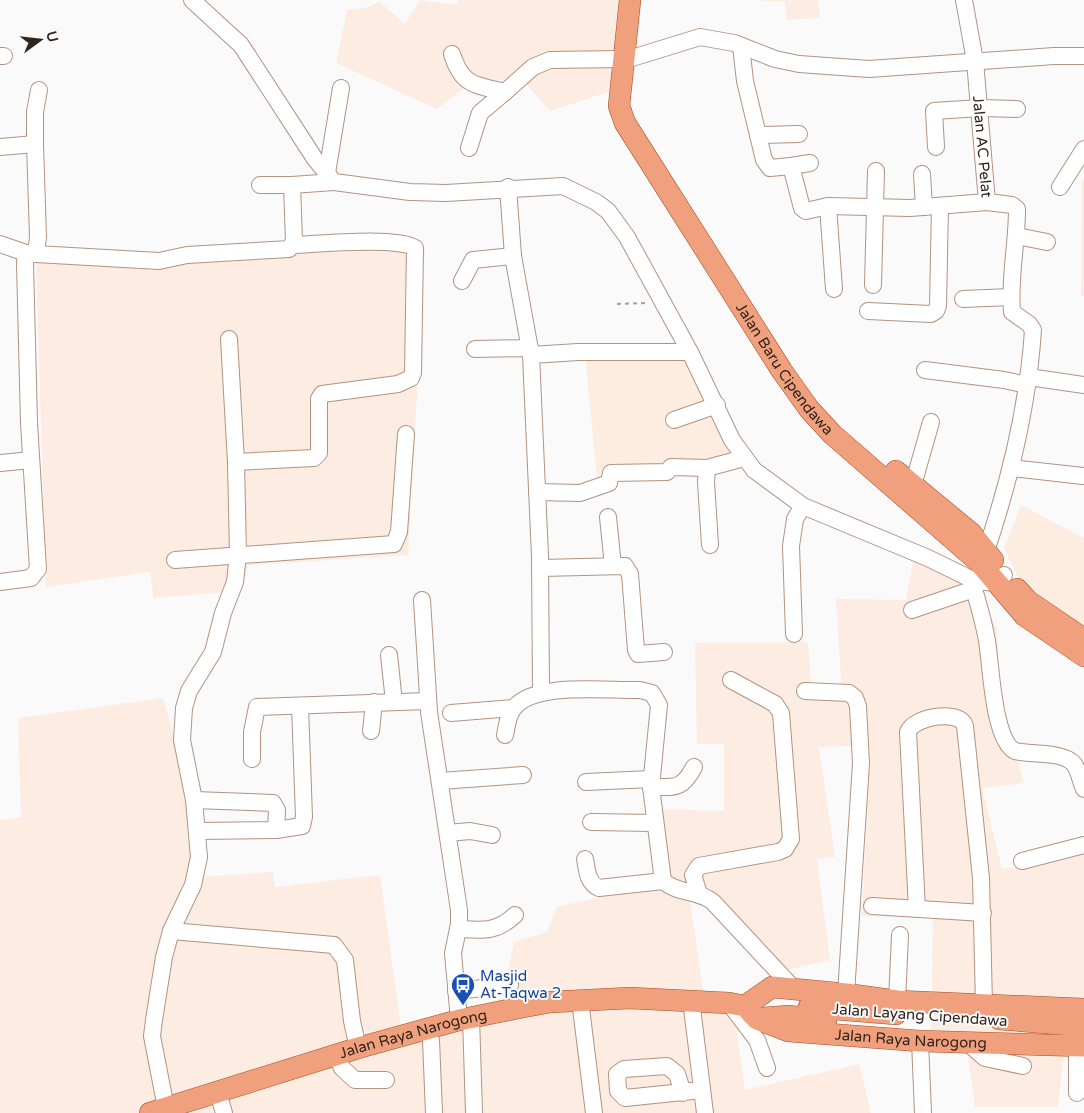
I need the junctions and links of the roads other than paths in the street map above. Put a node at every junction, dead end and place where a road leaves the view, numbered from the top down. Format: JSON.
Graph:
{"nodes":[{"id":1,"x":192,"y":0,"type":"edge"},
{"id":2,"x":630,"y":0,"type":"edge"},
{"id":3,"x":642,"y":0,"type":"edge"},
{"id":4,"x":964,"y":0,"type":"edge"},
{"id":5,"x":741,"y":46,"type":"junction"},
{"id":6,"x":452,"y":54,"type":"dead end"},
{"id":7,"x":1084,"y":56,"type":"edge"},
{"id":8,"x":628,"y":58,"type":"junction"},
{"id":9,"x":975,"y":61,"type":"junction"},
{"id":10,"x":341,"y":88,"type":"dead end"},
{"id":11,"x":39,"y":90,"type":"dead end"},
{"id":12,"x":505,"y":92,"type":"junction"},
{"id":13,"x":980,"y":108,"type":"junction"},
{"id":14,"x":1017,"y":109,"type":"dead end"},
{"id":15,"x":799,"y":134,"type":"dead end"},
{"id":16,"x":758,"y":135,"type":"junction"},
{"id":17,"x":35,"y":144,"type":"junction"},
{"id":18,"x":936,"y":146,"type":"dead end"},
{"id":19,"x":0,"y":147,"type":"edge"},
{"id":20,"x":469,"y":148,"type":"dead end"},
{"id":21,"x":1084,"y":149,"type":"edge"},
{"id":22,"x":810,"y":163,"type":"dead end"},
{"id":23,"x":791,"y":166,"type":"junction"},
{"id":24,"x":876,"y":171,"type":"dead end"},
{"id":25,"x":922,"y":174,"type":"dead end"},
{"id":26,"x":331,"y":178,"type":"junction"},
{"id":27,"x":292,"y":184,"type":"junction"},
{"id":28,"x":260,"y":185,"type":"dead end"},
{"id":29,"x":508,"y":187,"type":"junction"},
{"id":30,"x":1060,"y":187,"type":"dead end"},
{"id":31,"x":987,"y":202,"type":"junction"},
{"id":32,"x":828,"y":206,"type":"junction"},
{"id":33,"x":932,"y":206,"type":"junction"},
{"id":34,"x":874,"y":207,"type":"junction"},
{"id":35,"x":1017,"y":236,"type":"junction"},
{"id":36,"x":1047,"y":242,"type":"dead end"},
{"id":37,"x":0,"y":244,"type":"edge"},
{"id":38,"x":293,"y":245,"type":"junction"},
{"id":39,"x":31,"y":253,"type":"junction"},
{"id":40,"x":513,"y":256,"type":"junction"},
{"id":41,"x":462,"y":281,"type":"dead end"},
{"id":42,"x":873,"y":285,"type":"dead end"},
{"id":43,"x":834,"y":289,"type":"dead end"},
{"id":44,"x":1011,"y":297,"type":"junction"},
{"id":45,"x":963,"y":299,"type":"dead end"},
{"id":46,"x":868,"y":311,"type":"dead end"},
{"id":47,"x":229,"y":339,"type":"dead end"},
{"id":48,"x":475,"y":349,"type":"dead end"},
{"id":49,"x":530,"y":351,"type":"junction"},
{"id":50,"x":690,"y":352,"type":"junction"},
{"id":51,"x":786,"y":368,"type":"junction"},
{"id":52,"x":925,"y":370,"type":"dead end"},
{"id":53,"x":1028,"y":381,"type":"junction"},
{"id":54,"x":1084,"y":385,"type":"edge"},
{"id":55,"x":717,"y":405,"type":"junction"},
{"id":56,"x":674,"y":420,"type":"dead end"},
{"id":57,"x":931,"y":422,"type":"dead end"},
{"id":58,"x":406,"y":434,"type":"dead end"},
{"id":59,"x":744,"y":458,"type":"junction"},
{"id":60,"x":31,"y":460,"type":"junction"},
{"id":61,"x":236,"y":462,"type":"junction"},
{"id":62,"x":0,"y":463,"type":"edge"},
{"id":63,"x":707,"y":468,"type":"junction"},
{"id":64,"x":1011,"y":468,"type":"junction"},
{"id":65,"x":1083,"y":476,"type":"edge"},
{"id":66,"x":913,"y":485,"type":"junction"},
{"id":67,"x":537,"y":492,"type":"junction"},
{"id":68,"x":803,"y":506,"type":"junction"},
{"id":69,"x":608,"y":517,"type":"dead end"},
{"id":70,"x":710,"y":545,"type":"dead end"},
{"id":71,"x":986,"y":551,"type":"junction"},
{"id":72,"x":238,"y":554,"type":"junction"},
{"id":73,"x":176,"y":560,"type":"dead end"},
{"id":74,"x":612,"y":566,"type":"junction"},
{"id":75,"x":540,"y":568,"type":"junction"},
{"id":76,"x":1000,"y":579,"type":"junction"},
{"id":77,"x":0,"y":582,"type":"edge"},
{"id":78,"x":974,"y":585,"type":"junction"},
{"id":79,"x":422,"y":600,"type":"dead end"},
{"id":80,"x":912,"y":610,"type":"dead end"},
{"id":81,"x":794,"y":634,"type":"dead end"},
{"id":82,"x":1084,"y":639,"type":"edge"},
{"id":83,"x":664,"y":652,"type":"dead end"},
{"id":84,"x":389,"y":656,"type":"dead end"},
{"id":85,"x":1084,"y":656,"type":"edge"},
{"id":86,"x":732,"y":680,"type":"dead end"},
{"id":87,"x":805,"y":691,"type":"dead end"},
{"id":88,"x":540,"y":692,"type":"junction"},
{"id":89,"x":428,"y":701,"type":"junction"},
{"id":90,"x":374,"y":702,"type":"junction"},
{"id":91,"x":394,"y":702,"type":"junction"},
{"id":92,"x":300,"y":706,"type":"junction"},
{"id":93,"x":513,"y":708,"type":"junction"},
{"id":94,"x":452,"y":712,"type":"dead end"},
{"id":95,"x":371,"y":731,"type":"dead end"},
{"id":96,"x":505,"y":736,"type":"dead end"},
{"id":97,"x":252,"y":759,"type":"dead end"},
{"id":98,"x":694,"y":767,"type":"dead end"},
{"id":99,"x":523,"y":775,"type":"dead end"},
{"id":100,"x":440,"y":782,"type":"junction"},
{"id":101,"x":586,"y":782,"type":"dead end"},
{"id":102,"x":651,"y":783,"type":"junction"},
{"id":103,"x":1084,"y":789,"type":"edge"},
{"id":104,"x":194,"y":800,"type":"junction"},
{"id":105,"x":591,"y":822,"type":"dead end"},
{"id":106,"x":654,"y":823,"type":"junction"},
{"id":107,"x":276,"y":830,"type":"junction"},
{"id":108,"x":198,"y":831,"type":"junction"},
{"id":109,"x":448,"y":833,"type":"junction"},
{"id":110,"x":492,"y":835,"type":"dead end"},
{"id":111,"x":1084,"y":845,"type":"edge"},
{"id":112,"x":585,"y":859,"type":"dead end"},
{"id":113,"x":1022,"y":862,"type":"dead end"},
{"id":114,"x":663,"y":881,"type":"junction"},
{"id":115,"x":699,"y":894,"type":"junction"},
{"id":116,"x":872,"y":906,"type":"dead end"},
{"id":117,"x":916,"y":909,"type":"junction"},
{"id":118,"x":983,"y":913,"type":"junction"},
{"id":119,"x":515,"y":915,"type":"dead end"},
{"id":120,"x":458,"y":928,"type":"junction"},
{"id":121,"x":171,"y":931,"type":"junction"},
{"id":122,"x":900,"y":935,"type":"dead end"},
{"id":123,"x":510,"y":985,"type":"dead end"},
{"id":124,"x":794,"y":989,"type":"junction"},
{"id":125,"x":456,"y":991,"type":"junction"},
{"id":126,"x":846,"y":994,"type":"junction"},
{"id":127,"x":580,"y":1000,"type":"junction"},
{"id":128,"x":691,"y":1000,"type":"junction"},
{"id":129,"x":897,"y":1002,"type":"junction"},
{"id":130,"x":747,"y":1006,"type":"junction"},
{"id":131,"x":1084,"y":1009,"type":"edge"},
{"id":132,"x":465,"y":1018,"type":"junction"},
{"id":133,"x":979,"y":1024,"type":"junction"},
{"id":134,"x":1084,"y":1026,"type":"edge"},
{"id":135,"x":428,"y":1029,"type":"junction"},
{"id":136,"x":920,"y":1041,"type":"junction"},
{"id":137,"x":1082,"y":1043,"type":"edge"},
{"id":138,"x":358,"y":1048,"type":"junction"},
{"id":139,"x":336,"y":1055,"type":"junction"},
{"id":140,"x":1023,"y":1066,"type":"dead end"},
{"id":141,"x":767,"y":1068,"type":"dead end"},
{"id":142,"x":386,"y":1080,"type":"dead end"},
{"id":143,"x":702,"y":1090,"type":"junction"},
{"id":144,"x":218,"y":1092,"type":"junction"},
{"id":145,"x":683,"y":1093,"type":"junction"},
{"id":146,"x":1077,"y":1093,"type":"dead end"},
{"id":147,"x":620,"y":1095,"type":"junction"},
{"id":148,"x":593,"y":1107,"type":"edge"},
{"id":149,"x":169,"y":1110,"type":"edge"},
{"id":150,"x":224,"y":1113,"type":"edge"},
{"id":151,"x":434,"y":1113,"type":"edge"},
{"id":152,"x":474,"y":1113,"type":"edge"},
{"id":153,"x":705,"y":1113,"type":"edge"},
{"id":154,"x":923,"y":1113,"type":"edge"}],
"edges":[{"from":1,"to":26,"type":"street"},
{"from":2,"to":8,"type":"main road","name":"Jalan Baru Cipendawa"},
{"from":3,"to":8,"type":"main road","name":"Jalan Baru Cipendawa"},
{"from":4,"to":9,"type":"street","name":"Jalan AC Pelat"},
{"from":5,"to":8,"type":"street"},
{"from":5,"to":9,"type":"street"},
{"from":5,"to":16,"type":"street"},
{"from":6,"to":12,"type":"street"},
{"from":7,"to":9,"type":"street"},
{"from":8,"to":12,"type":"street"},
{"from":8,"to":51,"type":"main road","name":"Jalan Baru Cipendawa"},
{"from":9,"to":13,"type":"street","name":"Jalan AC Pelat"},
{"from":10,"to":26,"type":"street"},
{"from":11,"to":17,"type":"street"},
{"from":12,"to":20,"type":"street"},
{"from":13,"to":14,"type":"street"},
{"from":13,"to":18,"type":"street"},
{"from":13,"to":31,"type":"street","name":"Jalan AC Pelat"},
{"from":15,"to":16,"type":"street"},
{"from":16,"to":23,"type":"street"},
{"from":17,"to":19,"type":"street"},
{"from":17,"to":39,"type":"street"},
{"from":21,"to":30,"type":"street"},
{"from":22,"to":23,"type":"street"},
{"from":23,"to":32,"type":"street"},
{"from":24,"to":34,"type":"street"},
{"from":25,"to":33,"type":"street"},
{"from":26,"to":27,"type":"street"},
{"from":26,"to":29,"type":"street"},
{"from":27,"to":28,"type":"street"},
{"from":27,"to":38,"type":"street"},
{"from":29,"to":40,"type":"street"},
{"from":29,"to":50,"type":"street"},
{"from":31,"to":33,"type":"street"},
{"from":31,"to":35,"type":"street","name":"Jalan AC Pelat"},
{"from":32,"to":34,"type":"street"},
{"from":32,"to":43,"type":"street"},
{"from":33,"to":34,"type":"street"},
{"from":33,"to":46,"type":"street"},
{"from":34,"to":42,"type":"street"},
{"from":35,"to":36,"type":"street"},
{"from":35,"to":44,"type":"street","name":"Jalan AC Pelat"},
{"from":37,"to":39,"type":"street"},
{"from":38,"to":39,"type":"street"},
{"from":38,"to":61,"type":"street"},
{"from":39,"to":60,"type":"street"},
{"from":40,"to":41,"type":"street"},
{"from":40,"to":49,"type":"street"},
{"from":44,"to":45,"type":"street"},
{"from":44,"to":53,"type":"street","name":"Jalan AC Pelat"},
{"from":47,"to":61,"type":"street"},
{"from":48,"to":49,"type":"street"},
{"from":49,"to":50,"type":"street"},
{"from":49,"to":67,"type":"street"},
{"from":50,"to":55,"type":"street"},
{"from":51,"to":66,"type":"main road","name":"Jalan Baru Cipendawa"},
{"from":51,"to":76,"type":"main road","name":"Jalan Baru Cipendawa"},
{"from":52,"to":53,"type":"street"},
{"from":53,"to":54,"type":"street"},
{"from":53,"to":64,"type":"street"},
{"from":55,"to":56,"type":"street"},
{"from":55,"to":59,"type":"street"},
{"from":57,"to":66,"type":"street"},
{"from":58,"to":72,"type":"street"},
{"from":59,"to":63,"type":"street"},
{"from":59,"to":68,"type":"street"},
{"from":60,"to":62,"type":"street"},
{"from":60,"to":77,"type":"street"},
{"from":61,"to":72,"type":"street"},
{"from":63,"to":67,"type":"street"},
{"from":63,"to":70,"type":"street"},
{"from":64,"to":65,"type":"street"},
{"from":64,"to":71,"type":"street"},
{"from":66,"to":71,"type":"main road","name":"Jalan Baru Cipendawa"},
{"from":67,"to":75,"type":"street"},
{"from":68,"to":78,"type":"street"},
{"from":68,"to":81,"type":"street"},
{"from":69,"to":74,"type":"street"},
{"from":71,"to":76,"type":"main road","name":"Jalan Baru Cipendawa"},
{"from":72,"to":73,"type":"street"},
{"from":72,"to":104,"type":"street"},
{"from":74,"to":75,"type":"street"},
{"from":74,"to":83,"type":"street"},
{"from":75,"to":88,"type":"street"},
{"from":76,"to":78,"type":"street"},
{"from":76,"to":82,"type":"main road","name":"Jalan Baru Cipendawa"},
{"from":76,"to":85,"type":"main road","name":"Jalan Baru Cipendawa"},
{"from":78,"to":80,"type":"street"},
{"from":78,"to":103,"type":"street"},
{"from":79,"to":89,"type":"street"},
{"from":84,"to":91,"type":"street"},
{"from":86,"to":115,"type":"street"},
{"from":87,"to":126,"type":"street"},
{"from":88,"to":93,"type":"street"},
{"from":88,"to":102,"type":"street"},
{"from":89,"to":91,"type":"street"},
{"from":89,"to":100,"type":"street"},
{"from":90,"to":91,"type":"street"},
{"from":90,"to":92,"type":"street"},
{"from":90,"to":95,"type":"street"},
{"from":92,"to":97,"type":"street"},
{"from":92,"to":107,"type":"street"},
{"from":93,"to":94,"type":"street"},
{"from":93,"to":96,"type":"street"},
{"from":98,"to":102,"type":"street"},
{"from":99,"to":100,"type":"street"},
{"from":100,"to":109,"type":"street"},
{"from":101,"to":102,"type":"street"},
{"from":102,"to":106,"type":"street"},
{"from":104,"to":107,"type":"street"},
{"from":104,"to":108,"type":"street"},
{"from":105,"to":106,"type":"street"},
{"from":106,"to":114,"type":"street"},
{"from":107,"to":108,"type":"street"},
{"from":108,"to":121,"type":"street"},
{"from":109,"to":110,"type":"street"},
{"from":109,"to":120,"type":"street"},
{"from":111,"to":113,"type":"street"},
{"from":112,"to":114,"type":"street"},
{"from":114,"to":115,"type":"street"},
{"from":115,"to":124,"type":"street"},
{"from":116,"to":117,"type":"street"},
{"from":117,"to":118,"type":"street"},
{"from":117,"to":118,"type":"street"},
{"from":118,"to":133,"type":"street"},
{"from":119,"to":120,"type":"street"},
{"from":120,"to":125,"type":"street"},
{"from":121,"to":138,"type":"street"},
{"from":121,"to":149,"type":"street"},
{"from":122,"to":129,"type":"street"},
{"from":123,"to":125,"type":"street"},
{"from":124,"to":126,"type":"main road","name":"Jalan Raya Narogong"},
{"from":124,"to":130,"type":"main road","name":"Jalan Raya Narogong"},
{"from":125,"to":132,"type":"street"},
{"from":126,"to":129,"type":"main road","name":"Jalan Raya Narogong"},
{"from":127,"to":128,"type":"main road","name":"Jalan Raya Narogong"},
{"from":127,"to":132,"type":"main road","name":"Jalan Raya Narogong"},
{"from":127,"to":148,"type":"street"},
{"from":128,"to":130,"type":"main road","name":"Jalan Raya Narogong"},
{"from":128,"to":143,"type":"street"},
{"from":129,"to":133,"type":"main road","name":"Jalan Raya Narogong"},
{"from":130,"to":133,"type":"main road","name":"Jalan Layang Cipendawa"},
{"from":130,"to":136,"type":"main road","name":"Jalan Raya Narogong"},
{"from":130,"to":141,"type":"street"},
{"from":131,"to":133,"type":"main road","name":"Jalan Raya Narogong"},
{"from":132,"to":135,"type":"main road","name":"Jalan Raya Narogong"},
{"from":132,"to":152,"type":"street"},
{"from":133,"to":134,"type":"main road","name":"Jalan Layang Cipendawa"},
{"from":133,"to":136,"type":"main road","name":"Jalan Raya Narogong"},
{"from":133,"to":137,"type":"main road","name":"Jalan Layang Cipendawa"},
{"from":133,"to":140,"type":"street"},
{"from":135,"to":138,"type":"main road","name":"Jalan Raya Narogong"},
{"from":135,"to":151,"type":"street"},
{"from":136,"to":154,"type":"street"},
{"from":137,"to":146,"type":"street"},
{"from":138,"to":139,"type":"main road","name":"Jalan Raya Narogong"},
{"from":139,"to":142,"type":"street"},
{"from":139,"to":144,"type":"main road","name":"Jalan Raya Narogong"},
{"from":143,"to":145,"type":"street"},
{"from":143,"to":153,"type":"street"},
{"from":144,"to":149,"type":"main road","name":"Jalan Raya Narogong"},
{"from":144,"to":150,"type":"street"},
{"from":145,"to":147,"type":"street"},
{"from":145,"to":147,"type":"street"},
{"from":147,"to":148,"type":"street"}]}
